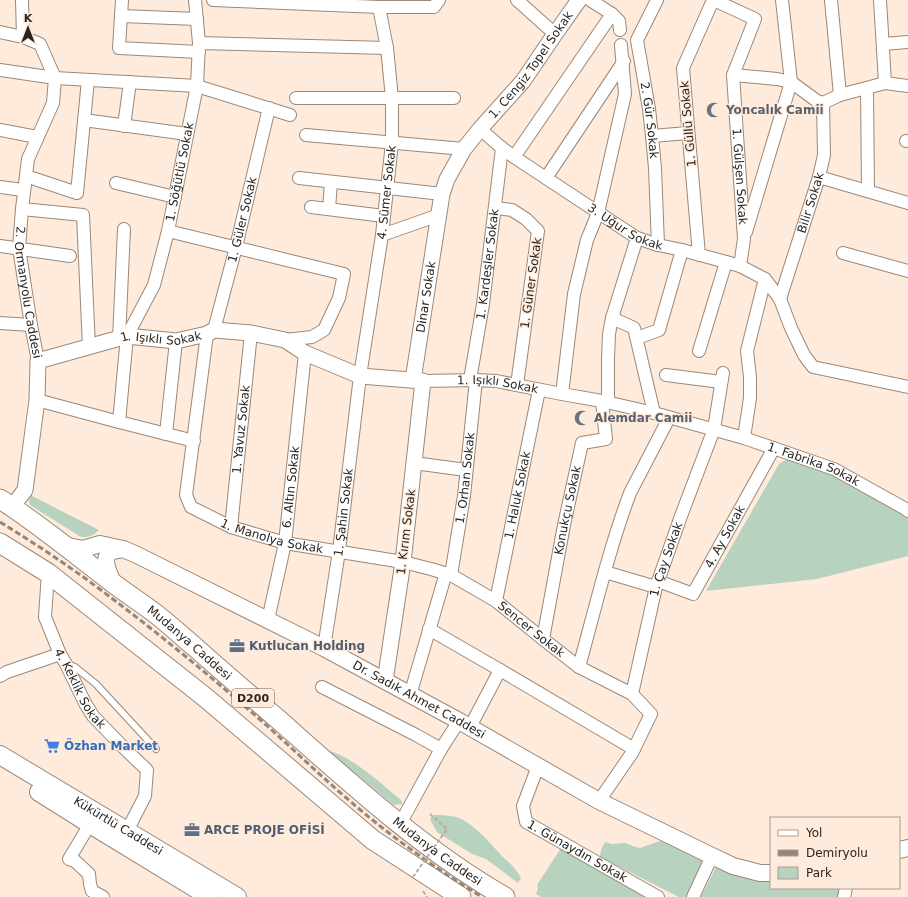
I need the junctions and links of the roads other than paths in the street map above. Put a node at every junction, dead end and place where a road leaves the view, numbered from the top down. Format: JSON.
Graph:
{"nodes":[{"id":1,"x":22,"y":0,"type":"edge"},
{"id":2,"x":122,"y":0,"type":"edge"},
{"id":3,"x":195,"y":0,"type":"edge"},
{"id":4,"x":214,"y":0,"type":"edge"},
{"id":5,"x":439,"y":0,"type":"edge"},
{"id":6,"x":517,"y":0,"type":"edge"},
{"id":7,"x":579,"y":0,"type":"edge"},
{"id":8,"x":590,"y":0,"type":"edge"},
{"id":9,"x":657,"y":0,"type":"edge"},
{"id":10,"x":714,"y":0,"type":"edge"},
{"id":11,"x":740,"y":0,"type":"edge"},
{"id":12,"x":782,"y":0,"type":"edge"},
{"id":13,"x":831,"y":0,"type":"edge"},
{"id":14,"x":880,"y":0,"type":"edge"},
{"id":15,"x":385,"y":4,"type":"edge"},
{"id":16,"x":743,"y":13,"type":"junction"},
{"id":17,"x":612,"y":14,"type":"junction"},
{"id":18,"x":121,"y":16,"type":"junction"},
{"id":19,"x":197,"y":19,"type":"junction"},
{"id":20,"x":620,"y":30,"type":"dead end"},
{"id":21,"x":0,"y":32,"type":"edge"},
{"id":22,"x":555,"y":34,"type":"junction"},
{"id":23,"x":23,"y":38,"type":"junction"},
{"id":24,"x":637,"y":40,"type":"junction"},
{"id":25,"x":908,"y":42,"type":"edge"},
{"id":26,"x":883,"y":44,"type":"junction"},
{"id":27,"x":621,"y":45,"type":"dead end"},
{"id":28,"x":199,"y":48,"type":"junction"},
{"id":29,"x":387,"y":48,"type":"junction"},
{"id":30,"x":622,"y":63,"type":"junction"},
{"id":31,"x":0,"y":70,"type":"edge"},
{"id":32,"x":732,"y":75,"type":"junction"},
{"id":33,"x":55,"y":78,"type":"junction"},
{"id":34,"x":88,"y":80,"type":"junction"},
{"id":35,"x":130,"y":82,"type":"junction"},
{"id":36,"x":791,"y":82,"type":"junction"},
{"id":37,"x":885,"y":83,"type":"junction"},
{"id":38,"x":197,"y":86,"type":"junction"},
{"id":39,"x":908,"y":86,"type":"edge"},
{"id":40,"x":867,"y":88,"type":"junction"},
{"id":41,"x":840,"y":95,"type":"junction"},
{"id":42,"x":296,"y":98,"type":"dead end"},
{"id":43,"x":392,"y":98,"type":"junction"},
{"id":44,"x":454,"y":98,"type":"dead end"},
{"id":45,"x":822,"y":103,"type":"junction"},
{"id":46,"x":269,"y":108,"type":"junction"},
{"id":47,"x":290,"y":116,"type":"dead end"},
{"id":48,"x":84,"y":120,"type":"junction"},
{"id":49,"x":124,"y":126,"type":"junction"},
{"id":50,"x":480,"y":129,"type":"junction"},
{"id":51,"x":0,"y":130,"type":"edge"},
{"id":52,"x":688,"y":133,"type":"junction"},
{"id":53,"x":187,"y":134,"type":"junction"},
{"id":54,"x":306,"y":135,"type":"dead end"},
{"id":55,"x":652,"y":136,"type":"junction"},
{"id":56,"x":37,"y":137,"type":"junction"},
{"id":57,"x":392,"y":143,"type":"junction"},
{"id":58,"x":502,"y":148,"type":"junction"},
{"id":59,"x":464,"y":149,"type":"junction"},
{"id":60,"x":514,"y":157,"type":"junction"},
{"id":61,"x":26,"y":176,"type":"junction"},
{"id":62,"x":819,"y":177,"type":"junction"},
{"id":63,"x":299,"y":178,"type":"dead end"},
{"id":64,"x":546,"y":178,"type":"junction"},
{"id":65,"x":331,"y":182,"type":"junction"},
{"id":66,"x":116,"y":183,"type":"dead end"},
{"id":67,"x":0,"y":187,"type":"edge"},
{"id":68,"x":387,"y":188,"type":"junction"},
{"id":69,"x":24,"y":190,"type":"junction"},
{"id":70,"x":868,"y":191,"type":"junction"},
{"id":71,"x":442,"y":194,"type":"junction"},
{"id":72,"x":175,"y":197,"type":"junction"},
{"id":73,"x":908,"y":203,"type":"edge"},
{"id":74,"x":311,"y":207,"type":"dead end"},
{"id":75,"x":495,"y":208,"type":"junction"},
{"id":76,"x":22,"y":209,"type":"junction"},
{"id":77,"x":329,"y":209,"type":"junction"},
{"id":78,"x":598,"y":213,"type":"junction"},
{"id":79,"x":439,"y":215,"type":"junction"},
{"id":80,"x":384,"y":216,"type":"junction"},
{"id":81,"x":124,"y":229,"type":"dead end"},
{"id":82,"x":168,"y":231,"type":"junction"},
{"id":83,"x":382,"y":235,"type":"junction"},
{"id":84,"x":636,"y":238,"type":"junction"},
{"id":85,"x":744,"y":239,"type":"junction"},
{"id":86,"x":658,"y":245,"type":"junction"},
{"id":87,"x":0,"y":246,"type":"edge"},
{"id":88,"x":236,"y":247,"type":"junction"},
{"id":89,"x":19,"y":248,"type":"junction"},
{"id":90,"x":682,"y":250,"type":"junction"},
{"id":91,"x":843,"y":253,"type":"dead end"},
{"id":92,"x":698,"y":255,"type":"junction"},
{"id":93,"x":70,"y":256,"type":"dead end"},
{"id":94,"x":726,"y":262,"type":"junction"},
{"id":95,"x":740,"y":266,"type":"junction"},
{"id":96,"x":908,"y":271,"type":"edge"},
{"id":97,"x":765,"y":279,"type":"junction"},
{"id":98,"x":780,"y":299,"type":"junction"},
{"id":99,"x":612,"y":318,"type":"junction"},
{"id":100,"x":0,"y":323,"type":"edge"},
{"id":101,"x":31,"y":325,"type":"junction"},
{"id":102,"x":211,"y":332,"type":"junction"},
{"id":103,"x":251,"y":332,"type":"junction"},
{"id":104,"x":123,"y":338,"type":"junction"},
{"id":105,"x":637,"y":338,"type":"junction"},
{"id":106,"x":284,"y":340,"type":"junction"},
{"id":107,"x":176,"y":341,"type":"junction"},
{"id":108,"x":89,"y":347,"type":"junction"},
{"id":109,"x":698,"y":351,"type":"dead end"},
{"id":110,"x":305,"y":353,"type":"junction"},
{"id":111,"x":38,"y":361,"type":"junction"},
{"id":112,"x":666,"y":375,"type":"dead end"},
{"id":113,"x":360,"y":376,"type":"junction"},
{"id":114,"x":473,"y":380,"type":"junction"},
{"id":115,"x":418,"y":381,"type":"junction"},
{"id":116,"x":517,"y":385,"type":"junction"},
{"id":117,"x":908,"y":387,"type":"edge"},
{"id":118,"x":539,"y":390,"type":"junction"},
{"id":119,"x":562,"y":394,"type":"junction"},
{"id":120,"x":37,"y":400,"type":"junction"},
{"id":121,"x":605,"y":401,"type":"junction"},
{"id":122,"x":654,"y":413,"type":"junction"},
{"id":123,"x":669,"y":418,"type":"junction"},
{"id":124,"x":119,"y":422,"type":"junction"},
{"id":125,"x":714,"y":429,"type":"junction"},
{"id":126,"x":166,"y":434,"type":"junction"},
{"id":127,"x":744,"y":438,"type":"junction"},
{"id":128,"x":194,"y":441,"type":"junction"},
{"id":129,"x":774,"y":448,"type":"junction"},
{"id":130,"x":414,"y":463,"type":"junction"},
{"id":131,"x":466,"y":470,"type":"junction"},
{"id":132,"x":6,"y":503,"type":"edge"},
{"id":133,"x":191,"y":507,"type":"joint"},
{"id":134,"x":908,"y":511,"type":"edge"},
{"id":135,"x":231,"y":527,"type":"junction"},
{"id":136,"x":0,"y":542,"type":"edge"},
{"id":137,"x":284,"y":543,"type":"junction"},
{"id":138,"x":63,"y":545,"type":"junction"},
{"id":139,"x":123,"y":549,"type":"junction"},
{"id":140,"x":339,"y":551,"type":"junction"},
{"id":141,"x":403,"y":562,"type":"junction"},
{"id":142,"x":605,"y":572,"type":"junction"},
{"id":143,"x":48,"y":573,"type":"junction"},
{"id":144,"x":448,"y":574,"type":"junction"},
{"id":145,"x":113,"y":583,"type":"junction"},
{"id":146,"x":657,"y":584,"type":"junction"},
{"id":147,"x":496,"y":601,"type":"junction"},
{"id":148,"x":268,"y":620,"type":"junction"},
{"id":149,"x":429,"y":629,"type":"junction"},
{"id":150,"x":543,"y":639,"type":"junction"},
{"id":151,"x":324,"y":648,"type":"junction"},
{"id":152,"x":63,"y":659,"type":"junction"},
{"id":153,"x":579,"y":667,"type":"junction"},
{"id":154,"x":500,"y":670,"type":"junction"},
{"id":155,"x":0,"y":676,"type":"edge"},
{"id":156,"x":385,"y":682,"type":"junction"},
{"id":157,"x":322,"y":687,"type":"dead end"},
{"id":158,"x":632,"y":694,"type":"junction"},
{"id":159,"x":410,"y":695,"type":"junction"},
{"id":160,"x":464,"y":724,"type":"junction"},
{"id":161,"x":156,"y":749,"type":"dead end"},
{"id":162,"x":634,"y":749,"type":"junction"},
{"id":163,"x":441,"y":750,"type":"junction"},
{"id":164,"x":0,"y":754,"type":"edge"},
{"id":165,"x":538,"y":766,"type":"junction"},
{"id":166,"x":0,"y":768,"type":"edge"},
{"id":167,"x":599,"y":801,"type":"junction"},
{"id":168,"x":90,"y":824,"type":"junction"},
{"id":169,"x":400,"y":824,"type":"junction"},
{"id":170,"x":127,"y":831,"type":"junction"},
{"id":171,"x":712,"y":856,"type":"junction"},
{"id":172,"x":770,"y":873,"type":"edge"},
{"id":173,"x":419,"y":875,"type":"junction"},
{"id":174,"x":432,"y":895,"type":"edge"},
{"id":175,"x":103,"y":897,"type":"edge"},
{"id":176,"x":210,"y":897,"type":"edge"},
{"id":177,"x":237,"y":897,"type":"edge"},
{"id":178,"x":461,"y":897,"type":"edge"},
{"id":179,"x":505,"y":897,"type":"edge"},
{"id":180,"x":658,"y":897,"type":"edge"},
{"id":181,"x":693,"y":897,"type":"edge"}],
"edges":[{"from":1,"to":23,"type":"street"},
{"from":2,"to":18,"type":"street"},
{"from":3,"to":19,"type":"street","name":"1. Söğütlü Sokak"},
{"from":4,"to":15,"type":"street"},
{"from":5,"to":15,"type":"street"},
{"from":6,"to":22,"type":"street"},
{"from":7,"to":22,"type":"street","name":"1. Cengiz Topel Sokak"},
{"from":8,"to":17,"type":"street"},
{"from":9,"to":24,"type":"street"},
{"from":10,"to":16,"type":"street"},
{"from":10,"to":52,"type":"street","name":"1. Güllü Sokak"},
{"from":11,"to":16,"type":"street"},
{"from":12,"to":36,"type":"street"},
{"from":13,"to":41,"type":"street"},
{"from":14,"to":26,"type":"street"},
{"from":15,"to":29,"type":"street","name":"4. Sümer Sokak"},
{"from":16,"to":32,"type":"street","name":"1. Gülşen Sokak"},
{"from":17,"to":20,"type":"street"},
{"from":17,"to":60,"type":"street"},
{"from":18,"to":19,"type":"street"},
{"from":18,"to":28,"type":"street"},
{"from":19,"to":28,"type":"street","name":"1. Söğütlü Sokak"},
{"from":21,"to":23,"type":"street"},
{"from":22,"to":50,"type":"street","name":"1. Cengiz Topel Sokak"},
{"from":23,"to":33,"type":"street"},
{"from":24,"to":30,"type":"street"},
{"from":24,"to":55,"type":"street","name":"2. Gür Sokak"},
{"from":25,"to":26,"type":"street"},
{"from":26,"to":37,"type":"street"},
{"from":27,"to":30,"type":"street"},
{"from":28,"to":29,"type":"street"},
{"from":28,"to":38,"type":"street","name":"1. Söğütlü Sokak"},
{"from":29,"to":43,"type":"street","name":"4. Sümer Sokak"},
{"from":30,"to":64,"type":"street"},
{"from":30,"to":78,"type":"street"},
{"from":31,"to":33,"type":"street"},
{"from":32,"to":36,"type":"street"},
{"from":32,"to":85,"type":"street","name":"1. Gülşen Sokak"},
{"from":33,"to":34,"type":"street"},
{"from":33,"to":56,"type":"street","name":"2. Ormanyolu Caddesi"},
{"from":34,"to":35,"type":"street"},
{"from":34,"to":48,"type":"street"},
{"from":35,"to":38,"type":"street"},
{"from":35,"to":49,"type":"street"},
{"from":36,"to":45,"type":"street"},
{"from":36,"to":85,"type":"street"},
{"from":37,"to":39,"type":"street"},
{"from":37,"to":40,"type":"street"},
{"from":38,"to":46,"type":"street"},
{"from":38,"to":53,"type":"street","name":"1. Söğütlü Sokak"},
{"from":40,"to":41,"type":"street"},
{"from":40,"to":70,"type":"street"},
{"from":41,"to":45,"type":"street"},
{"from":42,"to":43,"type":"street"},
{"from":43,"to":44,"type":"street"},
{"from":43,"to":57,"type":"street","name":"4. Sümer Sokak"},
{"from":45,"to":62,"type":"street","name":"Bilir Sokak"},
{"from":46,"to":47,"type":"street"},
{"from":46,"to":88,"type":"street","name":"1. Güler Sokak"},
{"from":48,"to":49,"type":"street"},
{"from":48,"to":61,"type":"street"},
{"from":49,"to":53,"type":"street"},
{"from":50,"to":58,"type":"street","name":"3. Uğur Sokak"},
{"from":50,"to":59,"type":"street","name":"Dinar Sokak"},
{"from":51,"to":56,"type":"street"},
{"from":52,"to":55,"type":"street"},
{"from":52,"to":92,"type":"street","name":"1. Güllü Sokak"},
{"from":53,"to":72,"type":"street","name":"1. Söğütlü Sokak"},
{"from":54,"to":57,"type":"street"},
{"from":55,"to":86,"type":"street","name":"2. Gür Sokak"},
{"from":56,"to":61,"type":"street","name":"2. Ormanyolu Caddesi"},
{"from":57,"to":59,"type":"street"},
{"from":57,"to":68,"type":"street","name":"4. Sümer Sokak"},
{"from":58,"to":60,"type":"street","name":"3. Uğur Sokak"},
{"from":58,"to":75,"type":"street","name":"1. Kardeşler Sokak"},
{"from":59,"to":71,"type":"street","name":"Dinar Sokak"},
{"from":60,"to":64,"type":"street","name":"3. Uğur Sokak"},
{"from":61,"to":69,"type":"street","name":"2. Ormanyolu Caddesi"},
{"from":62,"to":70,"type":"street"},
{"from":62,"to":98,"type":"street","name":"Bilir Sokak"},
{"from":63,"to":65,"type":"street"},
{"from":64,"to":78,"type":"street","name":"3. Uğur Sokak"},
{"from":65,"to":68,"type":"street"},
{"from":65,"to":77,"type":"street"},
{"from":66,"to":72,"type":"street"},
{"from":67,"to":69,"type":"street"},
{"from":68,"to":71,"type":"street"},
{"from":68,"to":80,"type":"street","name":"4. Sümer Sokak"},
{"from":69,"to":76,"type":"street","name":"2. Ormanyolu Caddesi"},
{"from":70,"to":73,"type":"street"},
{"from":71,"to":79,"type":"street","name":"Dinar Sokak"},
{"from":72,"to":82,"type":"street","name":"1. Söğütlü Sokak"},
{"from":74,"to":77,"type":"street"},
{"from":75,"to":114,"type":"street","name":"1. Kardeşler Sokak"},
{"from":75,"to":116,"type":"street","name":"1. Güner Sokak"},
{"from":76,"to":89,"type":"street","name":"2. Ormanyolu Caddesi"},
{"from":76,"to":108,"type":"street"},
{"from":77,"to":80,"type":"street"},
{"from":78,"to":84,"type":"street","name":"3. Uğur Sokak"},
{"from":78,"to":119,"type":"street"},
{"from":79,"to":83,"type":"street"},
{"from":79,"to":115,"type":"street","name":"Dinar Sokak"},
{"from":80,"to":83,"type":"street","name":"4. Sümer Sokak"},
{"from":81,"to":104,"type":"street"},
{"from":82,"to":88,"type":"street"},
{"from":82,"to":104,"type":"street","name":"1. Söğütlü Sokak"},
{"from":83,"to":113,"type":"street","name":"4. Sümer Sokak"},
{"from":84,"to":86,"type":"street","name":"3. Uğur Sokak"},
{"from":84,"to":99,"type":"street"},
{"from":85,"to":95,"type":"street","name":"1. Gülşen Sokak"},
{"from":86,"to":90,"type":"street","name":"3. Uğur Sokak"},
{"from":87,"to":89,"type":"street"},
{"from":88,"to":102,"type":"street","name":"1. Güler Sokak"},
{"from":88,"to":106,"type":"street","name":"1. Işıklı Sokak"},
{"from":89,"to":93,"type":"street"},
{"from":89,"to":101,"type":"street","name":"2. Ormanyolu Caddesi"},
{"from":90,"to":92,"type":"street","name":"3. Uğur Sokak"},
{"from":90,"to":105,"type":"street"},
{"from":91,"to":96,"type":"street"},
{"from":92,"to":94,"type":"street","name":"3. Uğur Sokak"},
{"from":94,"to":95,"type":"street","name":"3. Uğur Sokak"},
{"from":94,"to":109,"type":"street"},
{"from":95,"to":97,"type":"street","name":"3. Uğur Sokak"},
{"from":97,"to":98,"type":"street","name":"3. Uğur Sokak"},
{"from":97,"to":127,"type":"street"},
{"from":98,"to":117,"type":"street","name":"3. Uğur Sokak"},
{"from":99,"to":105,"type":"street"},
{"from":99,"to":121,"type":"street"},
{"from":100,"to":101,"type":"street"},
{"from":101,"to":111,"type":"street","name":"2. Ormanyolu Caddesi"},
{"from":102,"to":103,"type":"street","name":"1. Işıklı Sokak"},
{"from":102,"to":107,"type":"street","name":"1. Işıklı Sokak"},
{"from":102,"to":128,"type":"street","name":"1. Güler Sokak"},
{"from":103,"to":106,"type":"street","name":"1. Işıklı Sokak"},
{"from":103,"to":135,"type":"street","name":"1. Yavuz Sokak"},
{"from":104,"to":107,"type":"street","name":"1. Işıklı Sokak"},
{"from":104,"to":108,"type":"street","name":"1. Işıklı Sokak"},
{"from":104,"to":124,"type":"street"},
{"from":105,"to":122,"type":"street"},
{"from":106,"to":110,"type":"street","name":"1. Işıklı Sokak"},
{"from":107,"to":126,"type":"street"},
{"from":108,"to":111,"type":"street","name":"1. Işıklı Sokak"},
{"from":110,"to":113,"type":"street","name":"1. Işıklı Sokak"},
{"from":110,"to":137,"type":"street","name":"6. Altın Sokak"},
{"from":111,"to":120,"type":"street","name":"2. Ormanyolu Caddesi"},
{"from":112,"to":125,"type":"street","name":"1. Çay Sokak"},
{"from":113,"to":115,"type":"street","name":"1. Işıklı Sokak"},
{"from":113,"to":140,"type":"street","name":"1. Şahin Sokak"},
{"from":114,"to":115,"type":"street","name":"1. Işıklı Sokak"},
{"from":114,"to":116,"type":"street","name":"1. Işıklı Sokak"},
{"from":114,"to":131,"type":"street","name":"1. Orhan Sokak"},
{"from":115,"to":130,"type":"street","name":"1. Kırım Sokak"},
{"from":116,"to":118,"type":"street","name":"1. Işıklı Sokak"},
{"from":118,"to":119,"type":"street","name":"1. Işıklı Sokak"},
{"from":118,"to":147,"type":"street","name":"1. Haluk Sokak"},
{"from":119,"to":121,"type":"street","name":"1. Işıklı Sokak"},
{"from":120,"to":124,"type":"street"},
{"from":120,"to":132,"type":"street","name":"2. Ormanyolu Caddesi"},
{"from":121,"to":122,"type":"street","name":"1. Işıklı Sokak"},
{"from":121,"to":150,"type":"street","name":"Konukçu Sokak"},
{"from":122,"to":123,"type":"street","name":"1. Işıklı Sokak"},
{"from":123,"to":125,"type":"street","name":"1. Işıklı Sokak"},
{"from":123,"to":142,"type":"street"},
{"from":124,"to":126,"type":"street"},
{"from":125,"to":127,"type":"street","name":"1. Fabrika Sokak"},
{"from":125,"to":146,"type":"street","name":"1. Çay Sokak"},
{"from":126,"to":128,"type":"street"},
{"from":127,"to":129,"type":"street","name":"1. Fabrika Sokak"},
{"from":128,"to":133,"type":"street","name":"1. Güler Sokak"},
{"from":129,"to":134,"type":"street","name":"1. Fabrika Sokak"},
{"from":129,"to":146,"type":"street","name":"4. Ay Sokak"},
{"from":130,"to":131,"type":"street"},
{"from":130,"to":141,"type":"street","name":"1. Kırım Sokak"},
{"from":131,"to":144,"type":"street","name":"1. Orhan Sokak"},
{"from":132,"to":138,"type":"highway","name":"Mudanya Caddesi","number":"D200"},
{"from":133,"to":135,"type":"street","name":"1. Manolya Sokak"},
{"from":135,"to":137,"type":"street","name":"1. Manolya Sokak"},
{"from":136,"to":143,"type":"highway","name":"Mudanya Caddesi","number":"D200"},
{"from":137,"to":140,"type":"street","name":"1. Manolya Sokak"},
{"from":137,"to":148,"type":"street","name":"6. Altın Sokak"},
{"from":138,"to":139,"type":"main road","name":"Dr. Sadık Ahmet Caddesi"},
{"from":138,"to":145,"type":"highway","name":"Mudanya Caddesi","number":"D200"},
{"from":139,"to":145,"type":"main road"},
{"from":139,"to":148,"type":"main road","name":"Dr. Sadık Ahmet Caddesi"},
{"from":140,"to":141,"type":"street","name":"1. Manolya Sokak"},
{"from":140,"to":151,"type":"street","name":"1. Şahin Sokak"},
{"from":141,"to":144,"type":"street","name":"Sencer Sokak"},
{"from":141,"to":156,"type":"street","name":"1. Kırım Sokak"},
{"from":142,"to":146,"type":"street"},
{"from":142,"to":153,"type":"street"},
{"from":143,"to":152,"type":"street","name":"4. Keklik Sokak"},
{"from":143,"to":173,"type":"highway","name":"Mudanya Caddesi","number":"D200"},
{"from":144,"to":147,"type":"street","name":"Sencer Sokak"},
{"from":144,"to":149,"type":"street","name":"1. Orhan Sokak"},
{"from":145,"to":169,"type":"highway","name":"Mudanya Caddesi","number":"D200"},
{"from":146,"to":158,"type":"street","name":"1. Çay Sokak"},
{"from":147,"to":150,"type":"street","name":"Sencer Sokak"},
{"from":148,"to":151,"type":"main road","name":"Dr. Sadık Ahmet Caddesi"},
{"from":149,"to":154,"type":"street"},
{"from":149,"to":159,"type":"street","name":"1. Orhan Sokak"},
{"from":150,"to":153,"type":"street","name":"Sencer Sokak"},
{"from":151,"to":156,"type":"main road","name":"Dr. Sadık Ahmet Caddesi"},
{"from":152,"to":155,"type":"street"},
{"from":152,"to":161,"type":"lane"},
{"from":152,"to":170,"type":"street","name":"4. Keklik Sokak"},
{"from":153,"to":158,"type":"street","name":"Sencer Sokak"},
{"from":154,"to":160,"type":"street"},
{"from":154,"to":162,"type":"street"},
{"from":156,"to":159,"type":"main road","name":"Dr. Sadık Ahmet Caddesi"},
{"from":157,"to":163,"type":"street"},
{"from":158,"to":162,"type":"street","name":"Sencer Sokak"},
{"from":159,"to":160,"type":"main road","name":"Dr. Sadık Ahmet Caddesi"},
{"from":160,"to":163,"type":"street"},
{"from":160,"to":165,"type":"main road","name":"Dr. Sadık Ahmet Caddesi"},
{"from":162,"to":167,"type":"street"},
{"from":163,"to":169,"type":"street"},
{"from":164,"to":170,"type":"main road","name":"Kükürtlü Caddesi"},
{"from":165,"to":167,"type":"main road","name":"Dr. Sadık Ahmet Caddesi"},
{"from":165,"to":180,"type":"street","name":"1. Günaydın Sokak"},
{"from":166,"to":168,"type":"main road","name":"Kükürtlü Caddesi"},
{"from":167,"to":171,"type":"main road","name":"Dr. Sadık Ahmet Caddesi"},
{"from":168,"to":175,"type":"street"},
{"from":168,"to":176,"type":"main road","name":"Kükürtlü Caddesi"},
{"from":169,"to":179,"type":"highway","name":"Mudanya Caddesi","number":"D200"},
{"from":170,"to":177,"type":"main road","name":"Kükürtlü Caddesi"},
{"from":171,"to":172,"type":"main road","name":"Dr. Sadık Ahmet Caddesi"},
{"from":171,"to":181,"type":"street"},
{"from":173,"to":174,"type":"highway"},
{"from":173,"to":178,"type":"highway","name":"Mudanya Caddesi","number":"D200"}]}
